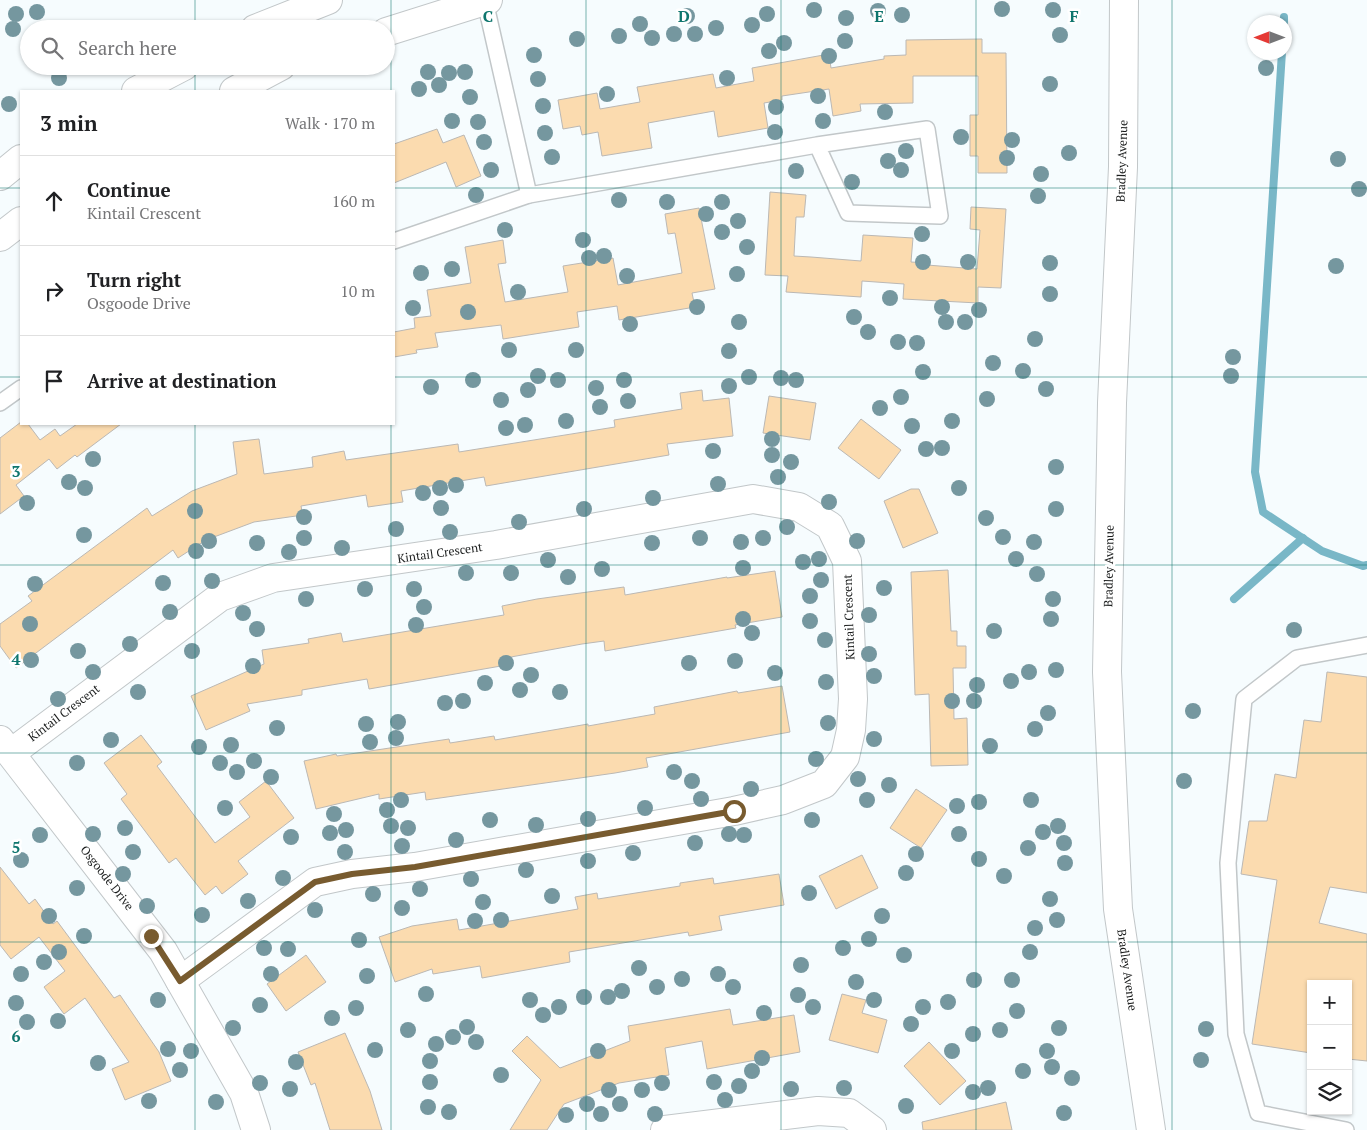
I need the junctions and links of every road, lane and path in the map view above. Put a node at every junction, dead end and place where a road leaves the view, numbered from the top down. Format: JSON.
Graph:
{"nodes":[{"id":1,"x":328,"y":0,"type":"edge"},
{"id":2,"x":486,"y":0,"type":"edge"},
{"id":3,"x":1124,"y":0,"type":"edge"},
{"id":4,"x":278,"y":20,"type":"edge"},
{"id":5,"x":395,"y":29,"type":"edge"},
{"id":6,"x":167,"y":75,"type":"edge"},
{"id":7,"x":264,"y":75,"type":"edge"},
{"id":8,"x":138,"y":90,"type":"edge"},
{"id":9,"x":236,"y":90,"type":"edge"},
{"id":10,"x":817,"y":145,"type":"junction"},
{"id":11,"x":20,"y":160,"type":"edge"},
{"id":12,"x":0,"y":176,"type":"edge"},
{"id":13,"x":529,"y":195,"type":"junction"},
{"id":14,"x":20,"y":222,"type":"edge"},
{"id":15,"x":0,"y":237,"type":"edge"},
{"id":16,"x":395,"y":240,"type":"edge"},
{"id":17,"x":20,"y":389,"type":"edge"},
{"id":18,"x":0,"y":404,"type":"edge"},
{"id":19,"x":1367,"y":646,"type":"edge"},
{"id":20,"x":5,"y":747,"type":"edge"},
{"id":21,"x":180,"y":981,"type":"junction"},
{"id":22,"x":256,"y":1130,"type":"edge"},
{"id":23,"x":665,"y":1130,"type":"edge"},
{"id":24,"x":872,"y":1130,"type":"edge"},
{"id":25,"x":1150,"y":1130,"type":"edge"},
{"id":26,"x":1346,"y":1130,"type":"edge"}],
"edges":[{"from":1,"to":4,"type":"street"},
{"from":2,"to":5,"type":"street"},
{"from":2,"to":13,"type":"lane"},
{"from":3,"to":25,"type":"street","name":"Bradley Avenue"},
{"from":6,"to":8,"type":"street"},
{"from":7,"to":9,"type":"street"},
{"from":10,"to":10,"type":"lane"},
{"from":10,"to":13,"type":"lane"},
{"from":11,"to":12,"type":"street"},
{"from":13,"to":16,"type":"lane"},
{"from":14,"to":15,"type":"street"},
{"from":17,"to":18,"type":"lane"},
{"from":19,"to":26,"type":"lane"},
{"from":20,"to":21,"type":"street","name":"Osgoode Drive"},
{"from":20,"to":21,"type":"street","name":"Kintail Crescent"},
{"from":21,"to":22,"type":"street","name":"Osgoode Drive"},
{"from":23,"to":24,"type":"street"}]}
